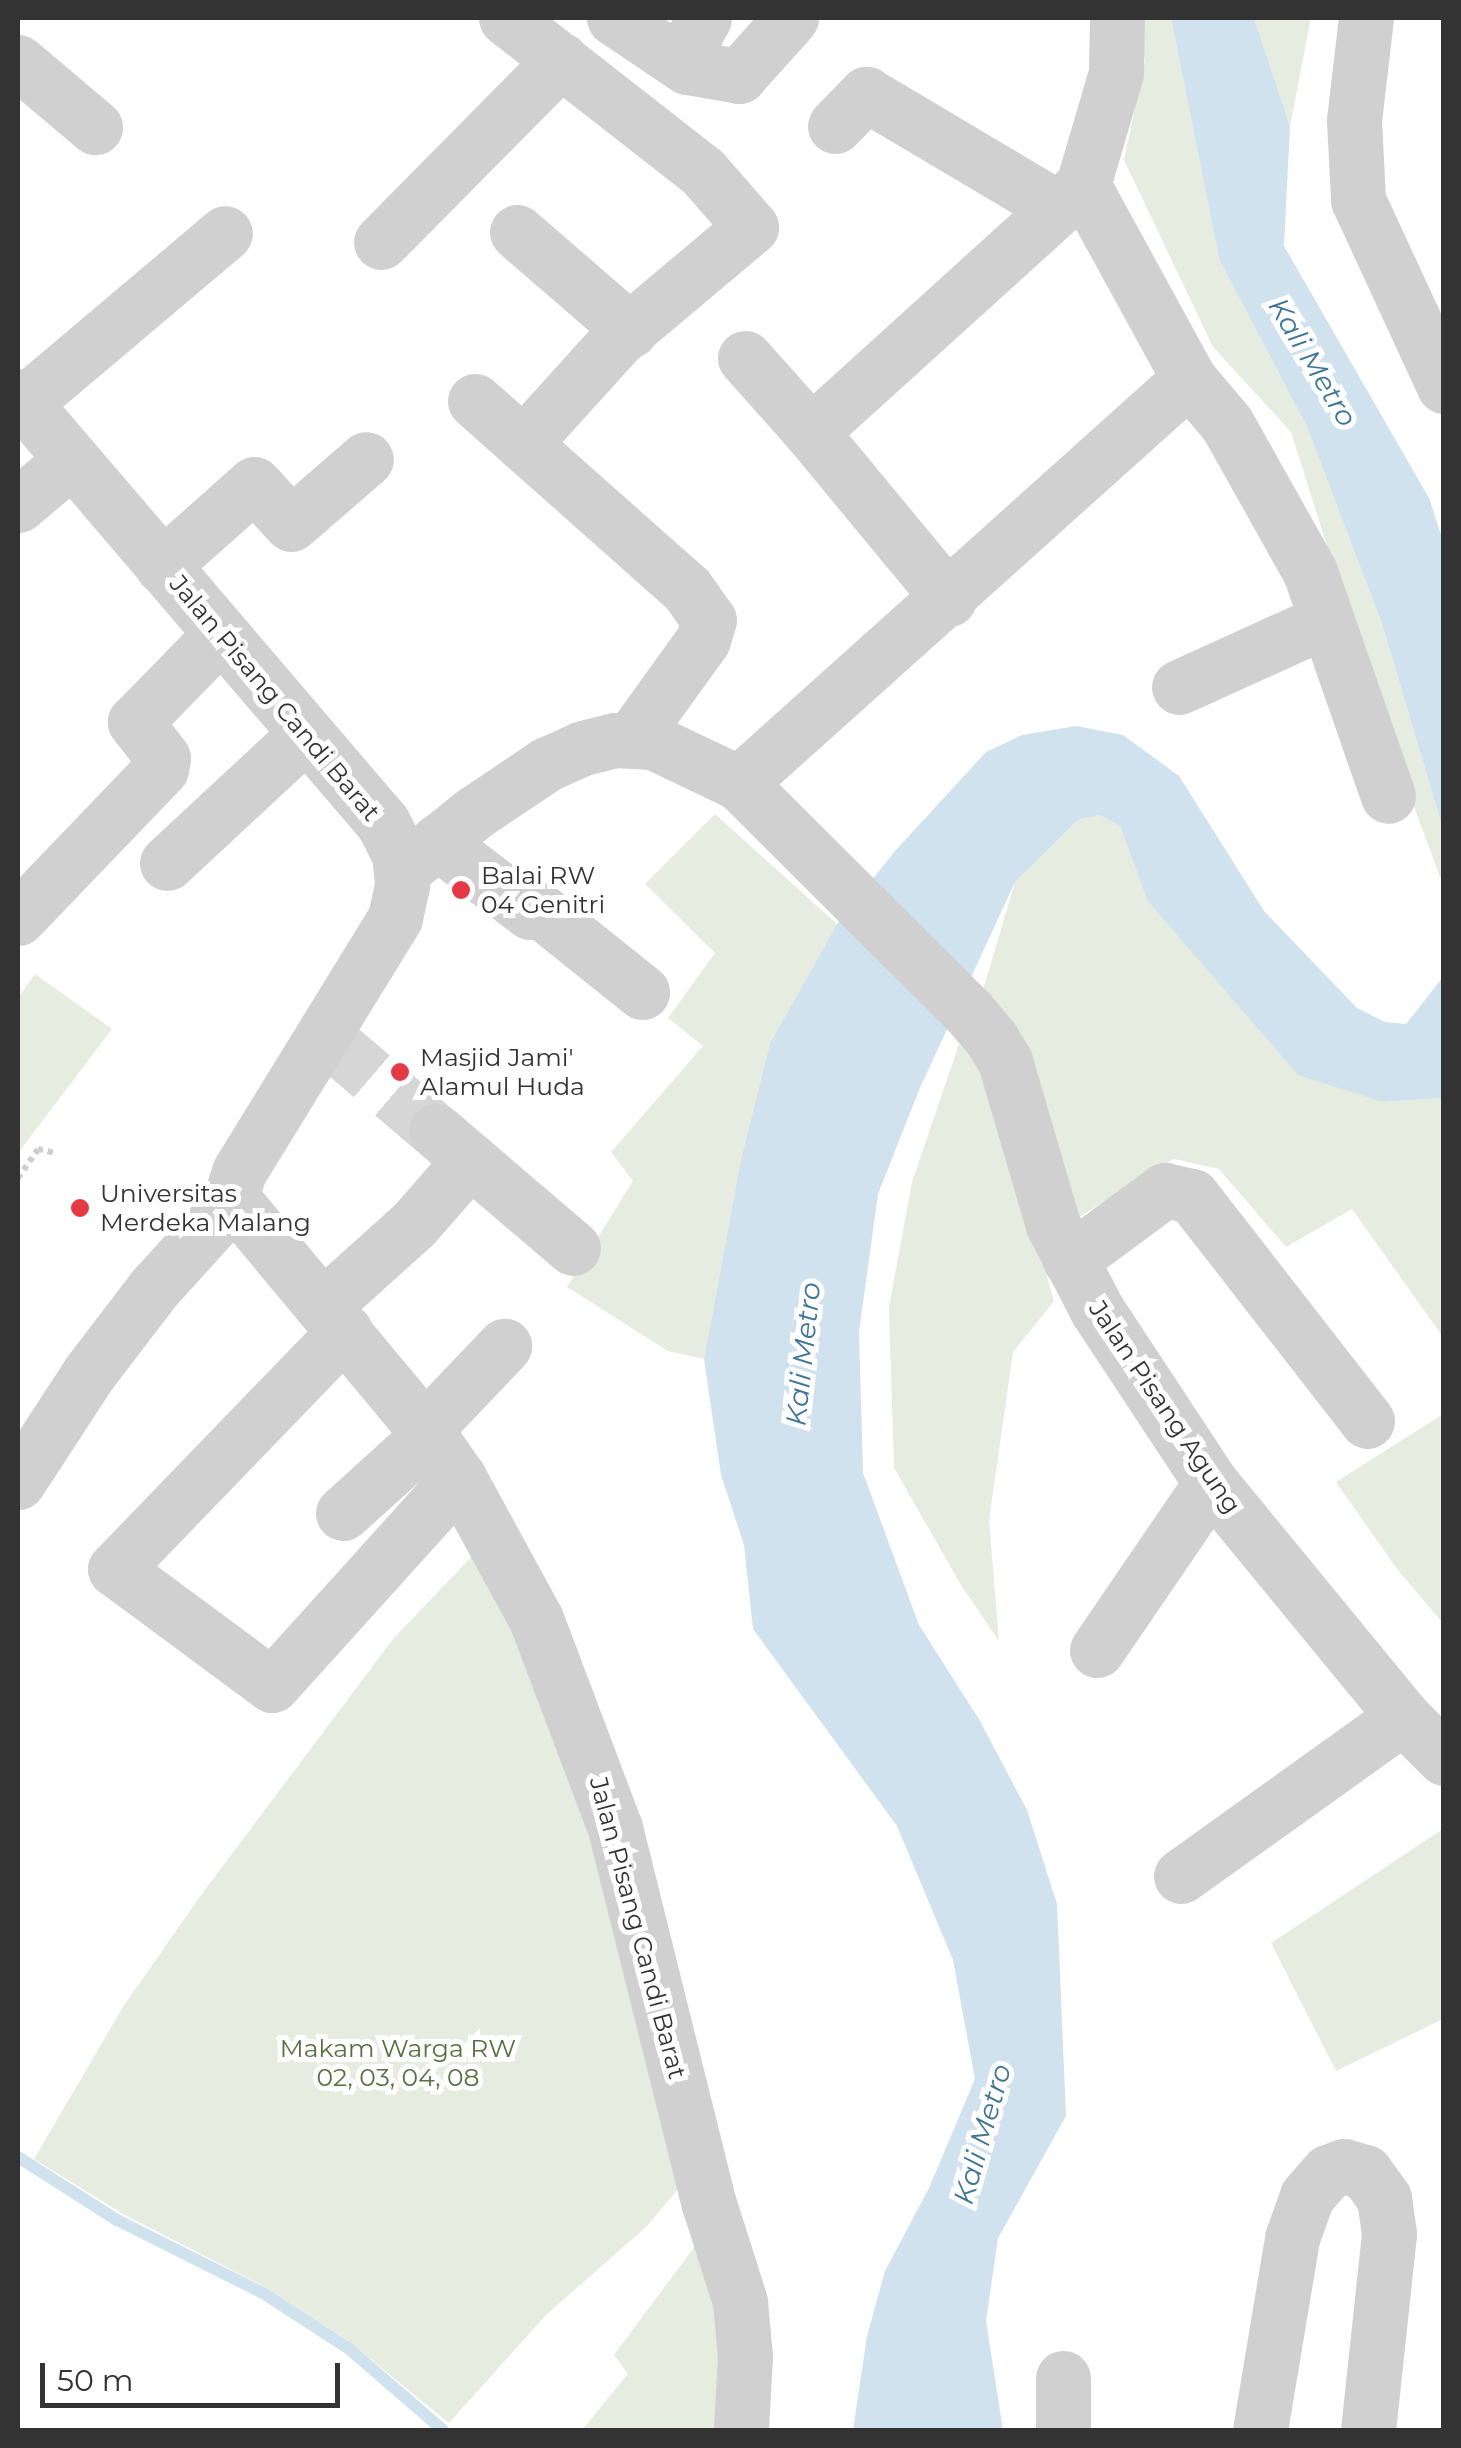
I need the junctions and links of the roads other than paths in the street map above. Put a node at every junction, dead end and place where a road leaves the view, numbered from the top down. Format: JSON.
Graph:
{"nodes":[{"id":1,"x":506,"y":18,"type":"edge"},
{"id":2,"x":614,"y":18,"type":"edge"},
{"id":3,"x":792,"y":18,"type":"edge"},
{"id":4,"x":1117,"y":18,"type":"edge"},
{"id":5,"x":1368,"y":22,"type":"edge"},
{"id":6,"x":561,"y":60,"type":"junction"},
{"id":7,"x":18,"y":62,"type":"edge"},
{"id":8,"x":836,"y":126,"type":"dead end"},
{"id":9,"x":95,"y":127,"type":"dead end"},
{"id":10,"x":1069,"y":196,"type":"junction"},
{"id":11,"x":517,"y":232,"type":"dead end"},
{"id":12,"x":225,"y":233,"type":"dead end"},
{"id":13,"x":381,"y":242,"type":"dead end"},
{"id":14,"x":630,"y":330,"type":"junction"},
{"id":15,"x":744,"y":358,"type":"dead end"},
{"id":16,"x":1189,"y":380,"type":"junction"},
{"id":17,"x":1444,"y":386,"type":"edge"},
{"id":18,"x":21,"y":400,"type":"edge"},
{"id":19,"x":474,"y":401,"type":"dead end"},
{"id":20,"x":811,"y":432,"type":"junction"},
{"id":21,"x":523,"y":444,"type":"junction"},
{"id":22,"x":366,"y":459,"type":"dead end"},
{"id":23,"x":72,"y":460,"type":"junction"},
{"id":24,"x":18,"y":505,"type":"edge"},
{"id":25,"x":162,"y":566,"type":"junction"},
{"id":26,"x":948,"y":599,"type":"junction"},
{"id":27,"x":1327,"y":620,"type":"junction"},
{"id":28,"x":221,"y":634,"type":"junction"},
{"id":29,"x":1179,"y":688,"type":"dead end"},
{"id":30,"x":306,"y":734,"type":"junction"},
{"id":31,"x":631,"y":740,"type":"junction"},
{"id":32,"x":739,"y":783,"type":"junction"},
{"id":33,"x":1388,"y":796,"type":"dead end"},
{"id":34,"x":420,"y":856,"type":"junction"},
{"id":35,"x":167,"y":863,"type":"dead end"},
{"id":36,"x":18,"y":918,"type":"edge"},
{"id":37,"x":642,"y":992,"type":"dead end"},
{"id":38,"x":233,"y":1201,"type":"junction"},
{"id":39,"x":573,"y":1248,"type":"dead end"},
{"id":40,"x":1070,"y":1260,"type":"junction"},
{"id":41,"x":334,"y":1318,"type":"junction"},
{"id":42,"x":504,"y":1346,"type":"dead end"},
{"id":43,"x":1367,"y":1421,"type":"dead end"},
{"id":44,"x":438,"y":1447,"type":"junction"},
{"id":45,"x":18,"y":1482,"type":"edge"},
{"id":46,"x":1212,"y":1483,"type":"junction"},
{"id":47,"x":343,"y":1513,"type":"dead end"},
{"id":48,"x":1097,"y":1650,"type":"dead end"},
{"id":49,"x":1403,"y":1716,"type":"junction"},
{"id":50,"x":1444,"y":1758,"type":"edge"},
{"id":51,"x":1181,"y":1876,"type":"dead end"},
{"id":52,"x":742,"y":2430,"type":"edge"},
{"id":53,"x":1260,"y":2430,"type":"edge"},
{"id":54,"x":1368,"y":2430,"type":"edge"}],
"edges":[{"from":1,"to":6,"type":"street"},
{"from":2,"to":3,"type":"street"},
{"from":4,"to":10,"type":"street"},
{"from":5,"to":17,"type":"street"},
{"from":6,"to":13,"type":"street"},
{"from":6,"to":14,"type":"street"},
{"from":7,"to":9,"type":"street"},
{"from":8,"to":10,"type":"street"},
{"from":10,"to":16,"type":"street"},
{"from":10,"to":20,"type":"street"},
{"from":11,"to":14,"type":"street"},
{"from":12,"to":18,"type":"street"},
{"from":14,"to":21,"type":"street"},
{"from":15,"to":20,"type":"street"},
{"from":16,"to":26,"type":"street"},
{"from":16,"to":27,"type":"street"},
{"from":18,"to":23,"type":"street","name":"Jalan Pisang Candi Barat"},
{"from":19,"to":21,"type":"street"},
{"from":20,"to":26,"type":"street"},
{"from":21,"to":31,"type":"street"},
{"from":22,"to":25,"type":"street"},
{"from":23,"to":24,"type":"street"},
{"from":23,"to":25,"type":"street","name":"Jalan Pisang Candi Barat"},
{"from":25,"to":28,"type":"street","name":"Jalan Pisang Candi Barat"},
{"from":26,"to":32,"type":"street"},
{"from":27,"to":29,"type":"street"},
{"from":27,"to":33,"type":"street"},
{"from":28,"to":30,"type":"street","name":"Jalan Pisang Candi Barat"},
{"from":28,"to":36,"type":"street"},
{"from":30,"to":34,"type":"street","name":"Jalan Pisang Candi Barat"},
{"from":30,"to":35,"type":"street"},
{"from":31,"to":32,"type":"street","name":"Jalan Pisang Agung"},
{"from":31,"to":34,"type":"street"},
{"from":32,"to":40,"type":"street","name":"Jalan Pisang Agung"},
{"from":34,"to":37,"type":"street"},
{"from":34,"to":38,"type":"street"},
{"from":38,"to":41,"type":"street","name":"Jalan Pisang Candi Barat"},
{"from":38,"to":45,"type":"street"},
{"from":39,"to":41,"type":"street"},
{"from":40,"to":43,"type":"street"},
{"from":40,"to":46,"type":"street","name":"Jalan Pisang Agung"},
{"from":41,"to":44,"type":"street","name":"Jalan Pisang Candi Barat"},
{"from":41,"to":44,"type":"street"},
{"from":42,"to":44,"type":"street"},
{"from":44,"to":47,"type":"street"},
{"from":44,"to":52,"type":"street","name":"Jalan Pisang Candi Barat"},
{"from":46,"to":48,"type":"street"},
{"from":46,"to":49,"type":"street","name":"Jalan Pisang Agung"},
{"from":49,"to":50,"type":"street","name":"Jalan Pisang Agung"},
{"from":49,"to":51,"type":"street"},
{"from":53,"to":54,"type":"street"}]}
